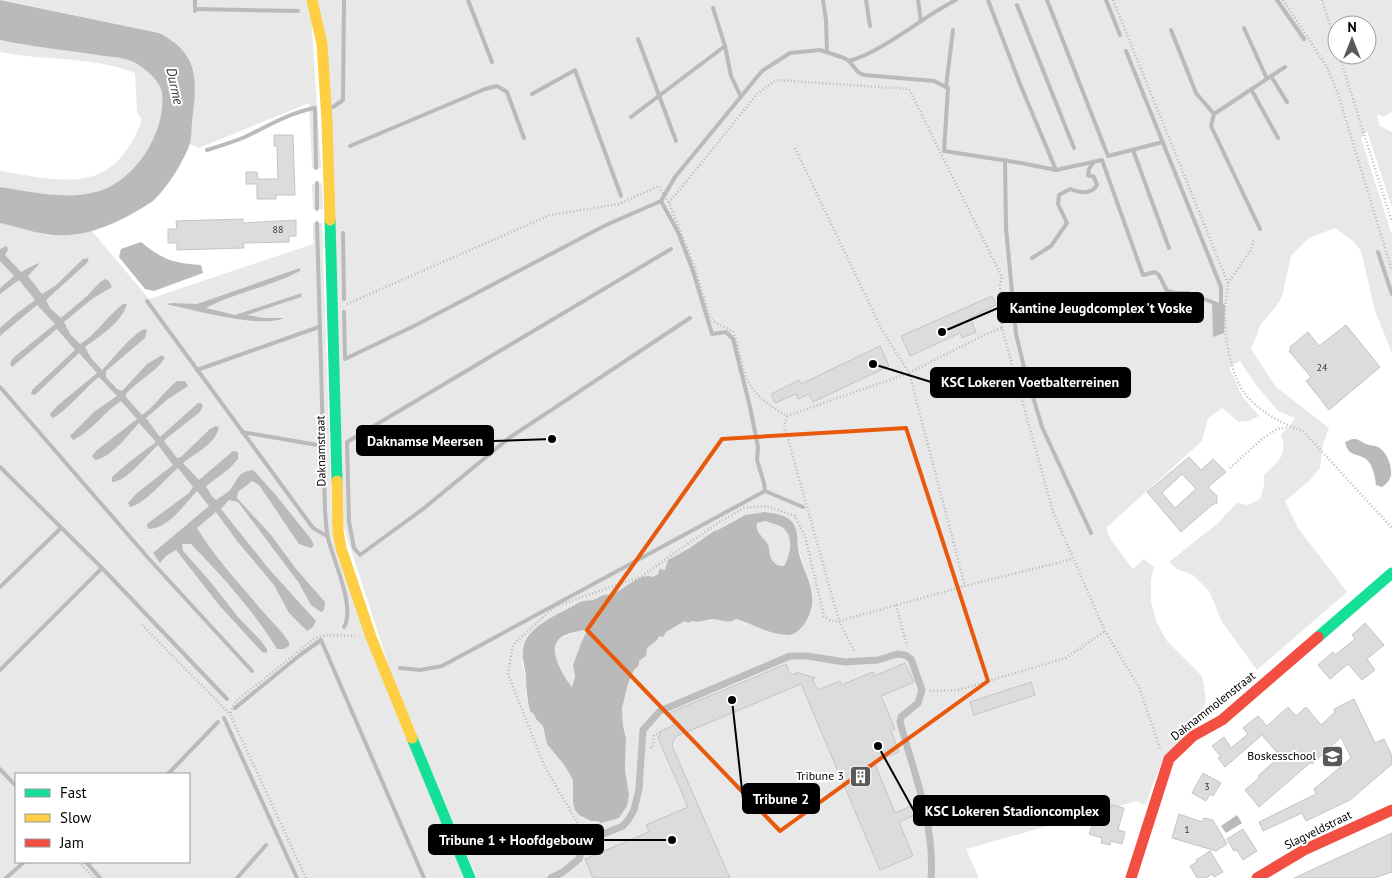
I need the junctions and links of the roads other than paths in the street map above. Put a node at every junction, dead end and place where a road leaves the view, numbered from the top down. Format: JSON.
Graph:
{"nodes":[{"id":1,"x":312,"y":0,"type":"edge"},
{"id":2,"x":1392,"y":573,"type":"edge"},
{"id":3,"x":1392,"y":810,"type":"edge"},
{"id":4,"x":470,"y":878,"type":"edge"},
{"id":5,"x":551,"y":878,"type":"edge"},
{"id":6,"x":931,"y":878,"type":"edge"},
{"id":7,"x":1131,"y":878,"type":"edge"},
{"id":8,"x":1257,"y":878,"type":"edge"}],
"edges":[{"from":1,"to":4,"type":"street","name":"Daknamstraat"},
{"from":2,"to":7,"type":"street","name":"Daknammolenstraat"},
{"from":3,"to":8,"type":"street","name":"Slagveldstraat"},
{"from":5,"to":6,"type":"lane"}]}
